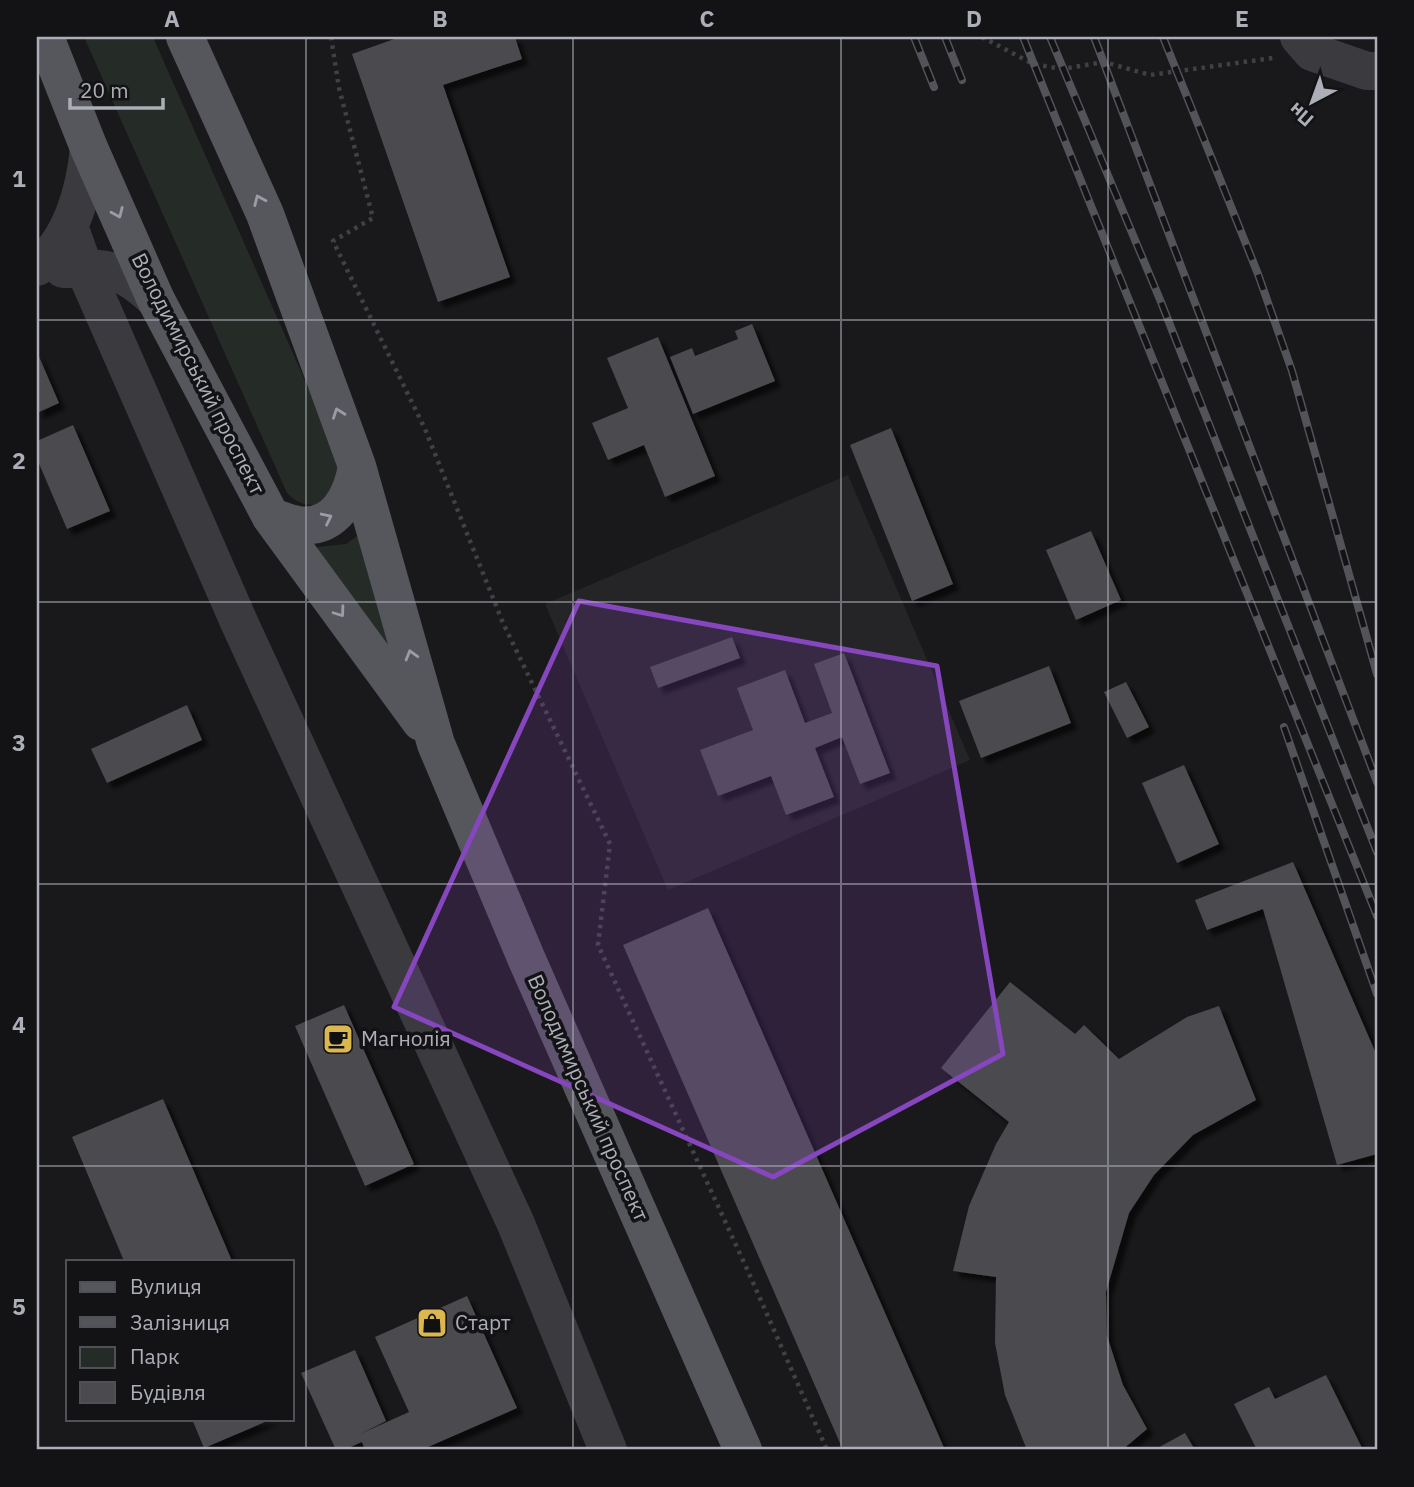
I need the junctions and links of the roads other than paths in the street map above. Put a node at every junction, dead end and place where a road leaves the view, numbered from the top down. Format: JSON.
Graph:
{"nodes":[{"id":1,"x":45,"y":37,"type":"edge"},
{"id":2,"x":185,"y":37,"type":"edge"},
{"id":3,"x":1306,"y":44,"type":"edge"},
{"id":4,"x":1377,"y":71,"type":"edge"},
{"id":5,"x":89,"y":148,"type":"junction"},
{"id":6,"x":69,"y":226,"type":"junction"},
{"id":7,"x":37,"y":267,"type":"edge"},
{"id":8,"x":84,"y":268,"type":"junction"},
{"id":9,"x":37,"y":275,"type":"edge"},
{"id":10,"x":156,"y":300,"type":"junction"},
{"id":11,"x":357,"y":466,"type":"junction"},
{"id":12,"x":271,"y":517,"type":"junction"},
{"id":13,"x":436,"y":744,"type":"junction"},
{"id":14,"x":608,"y":1450,"type":"edge"},
{"id":15,"x":743,"y":1450,"type":"edge"}],
"edges":[{"from":1,"to":5,"type":"main road","name":"Володимирський проспект"},
{"from":11,"to":2,"type":"main road","name":"Володимирський проспект","one_way":true},
{"from":3,"to":4,"type":"street"},
{"from":5,"to":6,"type":"street"},
{"from":5,"to":10,"type":"main road","name":"Володимирський проспект","one_way":true},
{"from":6,"to":7,"type":"street"},
{"from":6,"to":8,"type":"street"},
{"from":8,"to":9,"type":"street"},
{"from":8,"to":10,"type":"street"},
{"from":8,"to":14,"type":"street"},
{"from":10,"to":12,"type":"main road","name":"Володимирський проспект"},
{"from":12,"to":11,"type":"main road","name":"Володимирський проспект","one_way":true},
{"from":13,"to":11,"type":"main road","name":"Володимирський проспект","one_way":true},
{"from":12,"to":13,"type":"main road","name":"Володимирський проспект","one_way":true},
{"from":13,"to":15,"type":"main road","name":"Володимирський проспект"}]}
